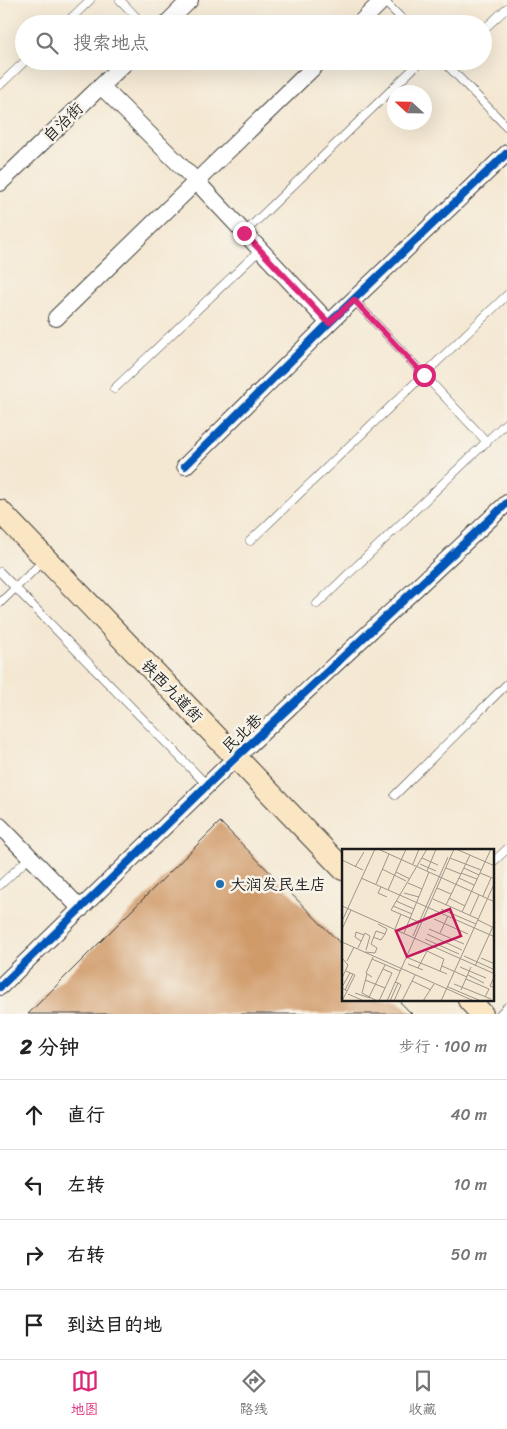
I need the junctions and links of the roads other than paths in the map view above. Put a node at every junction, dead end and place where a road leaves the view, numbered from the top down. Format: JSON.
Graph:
{"nodes":[{"id":1,"x":90,"y":0,"type":"edge"},
{"id":2,"x":120,"y":0,"type":"edge"},
{"id":3,"x":190,"y":0,"type":"edge"},
{"id":4,"x":383,"y":0,"type":"edge"},
{"id":5,"x":507,"y":8,"type":"edge"},
{"id":6,"x":74,"y":15,"type":"edge"},
{"id":7,"x":134,"y":15,"type":"edge"},
{"id":8,"x":175,"y":15,"type":"edge"},
{"id":9,"x":368,"y":15,"type":"edge"},
{"id":10,"x":398,"y":15,"type":"edge"},
{"id":11,"x":492,"y":22,"type":"edge"},
{"id":12,"x":16,"y":70,"type":"edge"},
{"id":13,"x":117,"y":70,"type":"edge"},
{"id":14,"x":311,"y":70,"type":"edge"},
{"id":15,"x":412,"y":70,"type":"edge"},
{"id":16,"x":454,"y":70,"type":"edge"},
{"id":17,"x":0,"y":85,"type":"edge"},
{"id":18,"x":101,"y":86,"type":"junction"},
{"id":19,"x":507,"y":126,"type":"edge"},
{"id":20,"x":507,"y":153,"type":"edge"},
{"id":21,"x":196,"y":181,"type":"junction"},
{"id":22,"x":0,"y":183,"type":"edge"},
{"id":23,"x":244,"y":233,"type":"junction"},
{"id":24,"x":260,"y":250,"type":"junction"},
{"id":25,"x":507,"y":296,"type":"edge"},
{"id":26,"x":354,"y":300,"type":"junction"},
{"id":27,"x":56,"y":318,"type":"dead end"},
{"id":28,"x":329,"y":323,"type":"junction"},
{"id":29,"x":424,"y":375,"type":"junction"},
{"id":30,"x":114,"y":389,"type":"dead end"},
{"id":31,"x":507,"y":422,"type":"edge"},
{"id":32,"x":487,"y":442,"type":"junction"},
{"id":33,"x":185,"y":466,"type":"dead end"},
{"id":34,"x":507,"y":503,"type":"edge"},
{"id":35,"x":0,"y":512,"type":"edge"},
{"id":36,"x":250,"y":541,"type":"dead end"},
{"id":37,"x":46,"y":559,"type":"junction"},
{"id":38,"x":0,"y":572,"type":"edge"},
{"id":39,"x":16,"y":588,"type":"junction"},
{"id":40,"x":0,"y":603,"type":"edge"},
{"id":41,"x":317,"y":604,"type":"dead end"},
{"id":42,"x":507,"y":684,"type":"edge"},
{"id":43,"x":236,"y":757,"type":"junction"},
{"id":44,"x":207,"y":785,"type":"junction"},
{"id":45,"x":395,"y":795,"type":"dead end"},
{"id":46,"x":0,"y":826,"type":"edge"},
{"id":47,"x":507,"y":849,"type":"edge"},
{"id":48,"x":30,"y":857,"type":"junction"},
{"id":49,"x":494,"y":861,"type":"edge"},
{"id":50,"x":342,"y":868,"type":"edge"},
{"id":51,"x":0,"y":884,"type":"edge"},
{"id":52,"x":81,"y":908,"type":"junction"},
{"id":53,"x":0,"y":987,"type":"edge"},
{"id":54,"x":471,"y":1002,"type":"edge"},
{"id":55,"x":507,"y":1008,"type":"edge"},
{"id":56,"x":482,"y":1014,"type":"edge"},
{"id":57,"x":500,"y":1014,"type":"edge"}],
"edges":[{"from":1,"to":6,"type":"lane"},
{"from":2,"to":7,"type":"lane"},
{"from":3,"to":8,"type":"street"},
{"from":4,"to":9,"type":"street"},
{"from":4,"to":10,"type":"lane"},
{"from":5,"to":11,"type":"lane"},
{"from":12,"to":17,"type":"lane"},
{"from":13,"to":18,"type":"street","name":"自治街"},
{"from":14,"to":21,"type":"street"},
{"from":15,"to":23,"type":"lane"},
{"from":16,"to":19,"type":"lane"},
{"from":18,"to":21,"type":"street"},
{"from":18,"to":22,"type":"street","name":"自治街"},
{"from":20,"to":26,"type":"street"},
{"from":21,"to":23,"type":"street"},
{"from":21,"to":27,"type":"street"},
{"from":23,"to":24,"type":"street"},
{"from":24,"to":28,"type":"street"},
{"from":24,"to":30,"type":"lane"},
{"from":25,"to":29,"type":"lane"},
{"from":26,"to":28,"type":"street"},
{"from":26,"to":29,"type":"lane"},
{"from":28,"to":33,"type":"street"},
{"from":29,"to":32,"type":"lane"},
{"from":29,"to":36,"type":"lane"},
{"from":31,"to":32,"type":"lane"},
{"from":32,"to":41,"type":"lane"},
{"from":34,"to":43,"type":"street","name":"民北巷"},
{"from":35,"to":37,"type":"main road","name":"铁西九道街"},
{"from":37,"to":39,"type":"lane"},
{"from":37,"to":43,"type":"main road","name":"铁西九道街"},
{"from":38,"to":39,"type":"lane"},
{"from":39,"to":40,"type":"lane"},
{"from":39,"to":44,"type":"lane"},
{"from":42,"to":45,"type":"lane"},
{"from":43,"to":44,"type":"street","name":"民北巷"},
{"from":43,"to":50,"type":"main road","name":"铁西九道街"},
{"from":44,"to":52,"type":"street","name":"民北巷"},
{"from":46,"to":48,"type":"street"},
{"from":47,"to":49,"type":"lane"},
{"from":48,"to":51,"type":"lane"},
{"from":48,"to":52,"type":"street"},
{"from":52,"to":53,"type":"street","name":"民北巷"},
{"from":54,"to":56,"type":"main road"},
{"from":55,"to":57,"type":"lane"}]}
